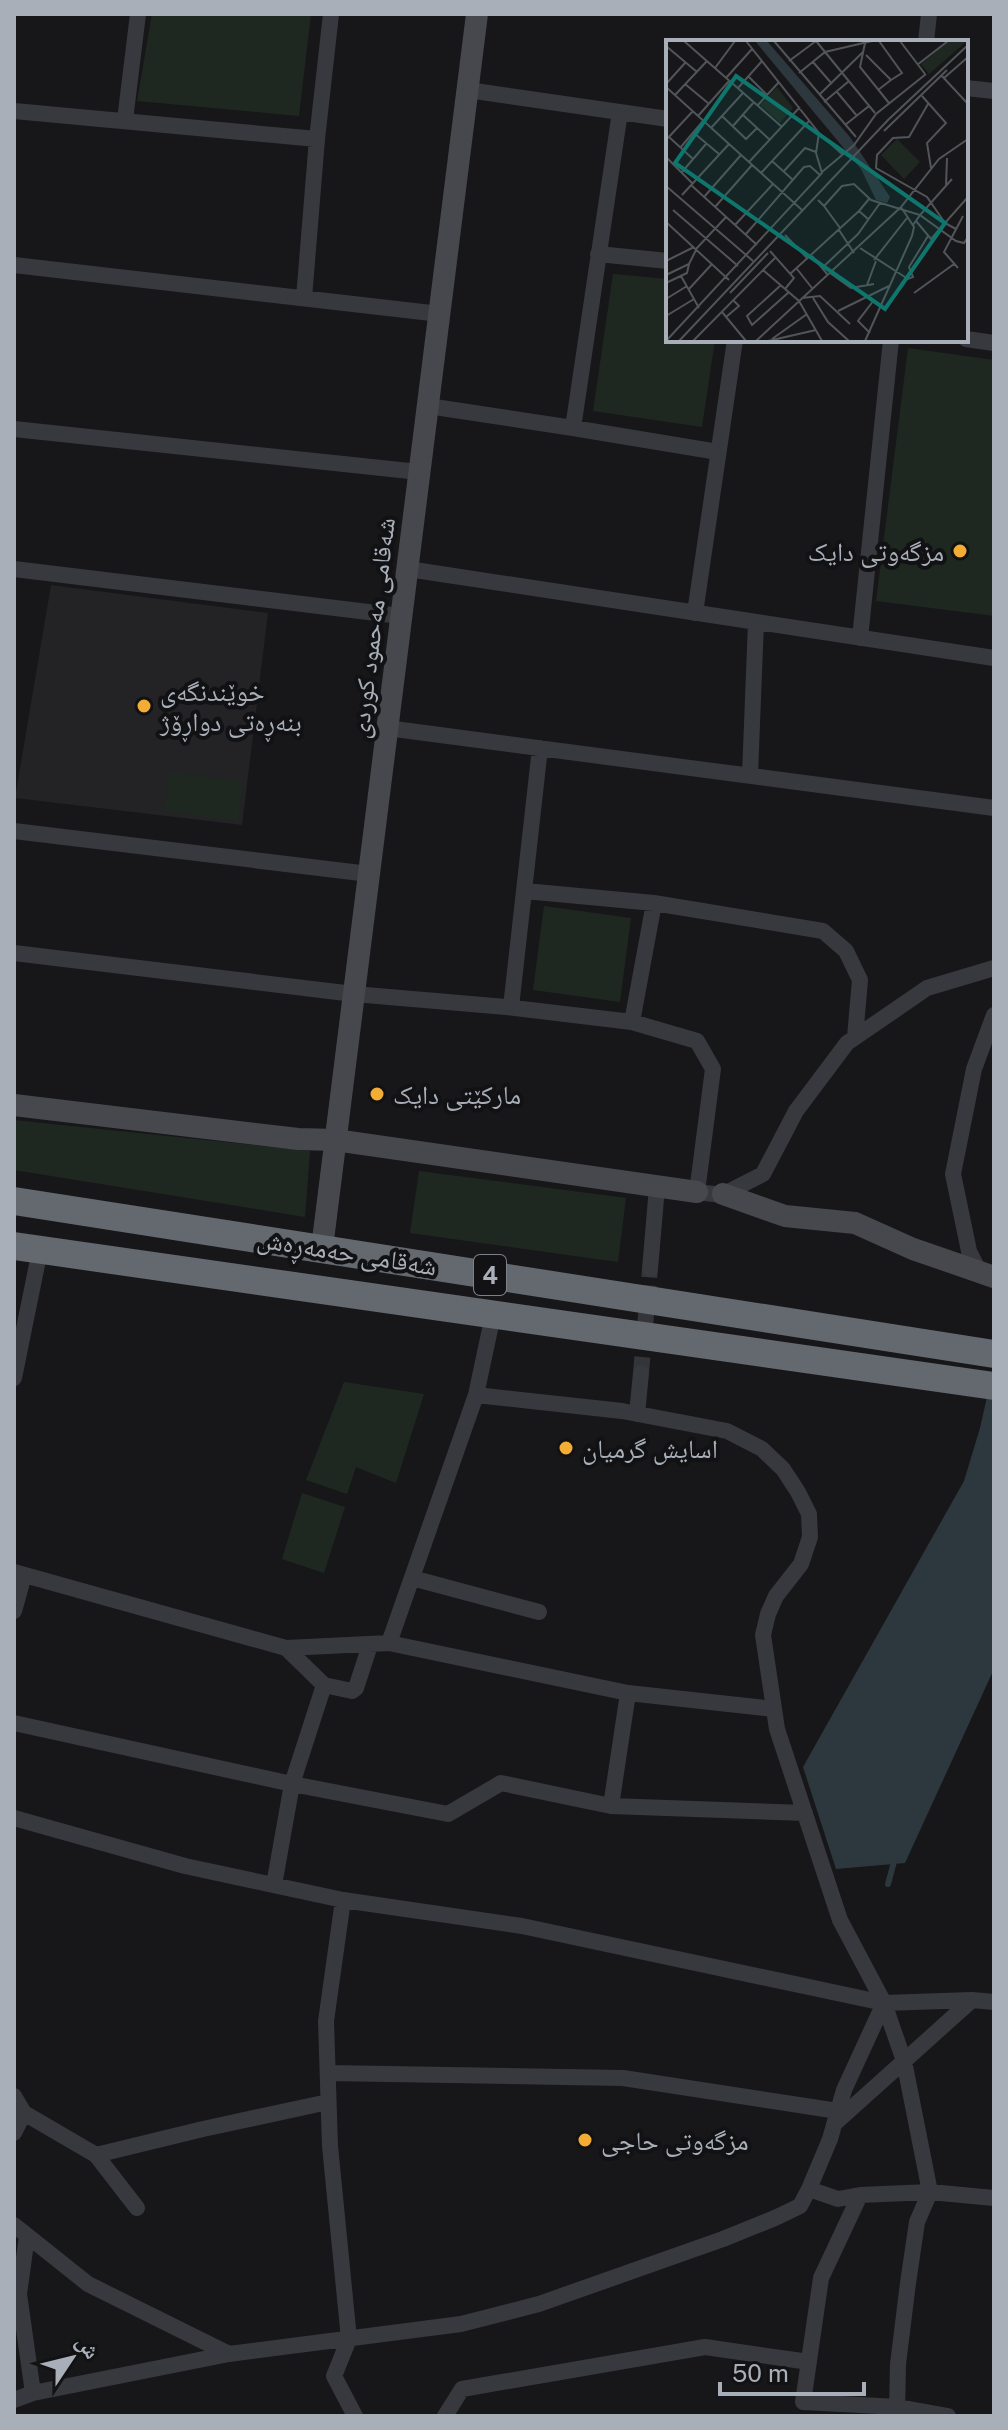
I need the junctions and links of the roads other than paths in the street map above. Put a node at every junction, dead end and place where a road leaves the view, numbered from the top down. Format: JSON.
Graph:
{"nodes":[{"id":1,"x":138,"y":14,"type":"edge"},
{"id":2,"x":331,"y":14,"type":"edge"},
{"id":3,"x":477,"y":14,"type":"edge"},
{"id":4,"x":929,"y":14,"type":"edge"},
{"id":5,"x":926,"y":40,"type":"edge"},
{"id":6,"x":968,"y":88,"type":"edge"},
{"id":7,"x":468,"y":90,"type":"junction"},
{"id":8,"x":994,"y":91,"type":"edge"},
{"id":9,"x":14,"y":111,"type":"edge"},
{"id":10,"x":620,"y":112,"type":"junction"},
{"id":11,"x":666,"y":119,"type":"edge"},
{"id":12,"x":125,"y":120,"type":"junction"},
{"id":13,"x":317,"y":139,"type":"junction"},
{"id":14,"x":598,"y":254,"type":"junction"},
{"id":15,"x":666,"y":261,"type":"edge"},
{"id":16,"x":14,"y":265,"type":"edge"},
{"id":17,"x":304,"y":298,"type":"junction"},
{"id":18,"x":440,"y":314,"type":"junction"},
{"id":19,"x":968,"y":339,"type":"edge"},
{"id":20,"x":735,"y":342,"type":"edge"},
{"id":21,"x":891,"y":342,"type":"edge"},
{"id":22,"x":994,"y":343,"type":"edge"},
{"id":23,"x":428,"y":406,"type":"junction"},
{"id":24,"x":573,"y":428,"type":"junction"},
{"id":25,"x":14,"y":429,"type":"edge"},
{"id":26,"x":718,"y":452,"type":"junction"},
{"id":27,"x":419,"y":472,"type":"junction"},
{"id":28,"x":14,"y":569,"type":"edge"},
{"id":29,"x":408,"y":569,"type":"junction"},
{"id":30,"x":695,"y":613,"type":"junction"},
{"id":31,"x":401,"y":616,"type":"junction"},
{"id":32,"x":756,"y":622,"type":"junction"},
{"id":33,"x":860,"y":638,"type":"junction"},
{"id":34,"x":994,"y":658,"type":"edge"},
{"id":35,"x":387,"y":728,"type":"junction"},
{"id":36,"x":540,"y":748,"type":"junction"},
{"id":37,"x":750,"y":775,"type":"junction"},
{"id":38,"x":994,"y":808,"type":"edge"},
{"id":39,"x":14,"y":831,"type":"edge"},
{"id":40,"x":369,"y":874,"type":"junction"},
{"id":41,"x":525,"y":891,"type":"junction"},
{"id":42,"x":654,"y":903,"type":"junction"},
{"id":43,"x":14,"y":953,"type":"edge"},
{"id":44,"x":994,"y":968,"type":"edge"},
{"id":45,"x":354,"y":994,"type":"junction"},
{"id":46,"x":511,"y":1007,"type":"junction"},
{"id":47,"x":994,"y":1015,"type":"edge"},
{"id":48,"x":632,"y":1022,"type":"junction"},
{"id":49,"x":855,"y":1037,"type":"junction"},
{"id":50,"x":14,"y":1105,"type":"edge"},
{"id":51,"x":335,"y":1140,"type":"junction"},
{"id":52,"x":657,"y":1187,"type":"junction"},
{"id":53,"x":697,"y":1192,"type":"junction"},
{"id":54,"x":723,"y":1194,"type":"junction"},
{"id":55,"x":14,"y":1201,"type":"edge"},
{"id":56,"x":27,"y":1248,"type":"edge"},
{"id":57,"x":322,"y":1248,"type":"junction"},
{"id":58,"x":650,"y":1269,"type":"tunnel mouth"},
{"id":59,"x":987,"y":1276,"type":"edge"},
{"id":60,"x":493,"y":1315,"type":"junction"},
{"id":61,"x":761,"y":1318,"type":"junction"},
{"id":62,"x":754,"y":1350,"type":"junction"},
{"id":63,"x":994,"y":1354,"type":"edge"},
{"id":64,"x":641,"y":1373,"type":"tunnel mouth"},
{"id":65,"x":14,"y":1378,"type":"edge"},
{"id":66,"x":994,"y":1386,"type":"edge"},
{"id":67,"x":476,"y":1395,"type":"junction"},
{"id":68,"x":637,"y":1414,"type":"junction"},
{"id":69,"x":19,"y":1574,"type":"edge"},
{"id":70,"x":412,"y":1578,"type":"junction"},
{"id":71,"x":14,"y":1611,"type":"edge"},
{"id":72,"x":539,"y":1612,"type":"dead end"},
{"id":73,"x":389,"y":1643,"type":"junction"},
{"id":74,"x":370,"y":1645,"type":"junction"},
{"id":75,"x":286,"y":1648,"type":"junction"},
{"id":76,"x":324,"y":1685,"type":"junction"},
{"id":77,"x":628,"y":1693,"type":"junction"},
{"id":78,"x":774,"y":1709,"type":"junction"},
{"id":79,"x":14,"y":1723,"type":"edge"},
{"id":80,"x":292,"y":1784,"type":"junction"},
{"id":81,"x":611,"y":1806,"type":"junction"},
{"id":82,"x":805,"y":1813,"type":"junction"},
{"id":83,"x":14,"y":1818,"type":"edge"},
{"id":84,"x":274,"y":1885,"type":"junction"},
{"id":85,"x":343,"y":1900,"type":"junction"},
{"id":86,"x":972,"y":2000,"type":"junction"},
{"id":87,"x":994,"y":2002,"type":"edge"},
{"id":88,"x":884,"y":2003,"type":"junction"},
{"id":89,"x":904,"y":2061,"type":"junction"},
{"id":90,"x":328,"y":2073,"type":"junction"},
{"id":91,"x":14,"y":2096,"type":"edge"},
{"id":92,"x":328,"y":2102,"type":"junction"},
{"id":93,"x":24,"y":2113,"type":"junction"},
{"id":94,"x":836,"y":2118,"type":"junction"},
{"id":95,"x":14,"y":2133,"type":"edge"},
{"id":96,"x":96,"y":2155,"type":"junction"},
{"id":97,"x":809,"y":2189,"type":"junction"},
{"id":98,"x":930,"y":2192,"type":"junction"},
{"id":99,"x":860,"y":2195,"type":"junction"},
{"id":100,"x":994,"y":2198,"type":"edge"},
{"id":101,"x":137,"y":2208,"type":"dead end"},
{"id":102,"x":21,"y":2231,"type":"edge"},
{"id":103,"x":16,"y":2294,"type":"edge"},
{"id":104,"x":349,"y":2339,"type":"junction"},
{"id":105,"x":229,"y":2354,"type":"junction"},
{"id":106,"x":809,"y":2362,"type":"junction"},
{"id":107,"x":33,"y":2393,"type":"junction"},
{"id":108,"x":14,"y":2400,"type":"edge"},
{"id":109,"x":898,"y":2411,"type":"edge"},
{"id":110,"x":355,"y":2416,"type":"edge"},
{"id":111,"x":445,"y":2416,"type":"edge"},
{"id":112,"x":948,"y":2416,"type":"edge"}],
"edges":[{"from":1,"to":12,"type":"street"},
{"from":2,"to":13,"type":"street"},
{"from":3,"to":7,"type":"street","name":"شەقامی مەحمود کوردی"},
{"from":4,"to":5,"type":"street"},
{"from":6,"to":8,"type":"street"},
{"from":7,"to":10,"type":"street"},
{"from":7,"to":18,"type":"street","name":"شەقامی مەحمود کوردی"},
{"from":9,"to":12,"type":"street"},
{"from":10,"to":11,"type":"street"},
{"from":10,"to":14,"type":"street"},
{"from":12,"to":13,"type":"street"},
{"from":13,"to":17,"type":"street"},
{"from":14,"to":15,"type":"street"},
{"from":14,"to":24,"type":"street"},
{"from":16,"to":17,"type":"street"},
{"from":17,"to":18,"type":"street"},
{"from":18,"to":23,"type":"street","name":"شەقامی مەحمود کوردی"},
{"from":19,"to":22,"type":"street"},
{"from":20,"to":26,"type":"street"},
{"from":21,"to":33,"type":"street"},
{"from":23,"to":24,"type":"street"},
{"from":23,"to":27,"type":"street","name":"شەقامی مەحمود کوردی"},
{"from":24,"to":26,"type":"street"},
{"from":25,"to":27,"type":"street"},
{"from":26,"to":30,"type":"street"},
{"from":27,"to":29,"type":"street","name":"شەقامی مەحمود کوردی"},
{"from":28,"to":31,"type":"street"},
{"from":29,"to":30,"type":"street"},
{"from":29,"to":31,"type":"street","name":"شەقامی مەحمود کوردی"},
{"from":30,"to":32,"type":"street"},
{"from":31,"to":35,"type":"street","name":"شەقامی مەحمود کوردی"},
{"from":32,"to":33,"type":"street"},
{"from":32,"to":37,"type":"street"},
{"from":33,"to":34,"type":"street"},
{"from":35,"to":36,"type":"street"},
{"from":35,"to":40,"type":"street","name":"شەقامی مەحمود کوردی"},
{"from":36,"to":37,"type":"street"},
{"from":36,"to":41,"type":"street"},
{"from":37,"to":38,"type":"street"},
{"from":39,"to":40,"type":"street"},
{"from":40,"to":45,"type":"street","name":"شەقامی مەحمود کوردی"},
{"from":41,"to":42,"type":"street"},
{"from":41,"to":46,"type":"street"},
{"from":42,"to":48,"type":"street"},
{"from":42,"to":49,"type":"street"},
{"from":43,"to":45,"type":"street"},
{"from":44,"to":49,"type":"street"},
{"from":45,"to":46,"type":"street"},
{"from":45,"to":51,"type":"street","name":"شەقامی مەحمود کوردی"},
{"from":46,"to":48,"type":"street"},
{"from":47,"to":59,"type":"street"},
{"from":48,"to":53,"type":"street"},
{"from":49,"to":54,"type":"street"},
{"from":50,"to":51,"type":"street"},
{"from":51,"to":52,"type":"street"},
{"from":51,"to":57,"type":"street","name":"شەقامی مەحمود کوردی"},
{"from":52,"to":53,"type":"street"},
{"from":52,"to":58,"type":"street"},
{"from":53,"to":54,"type":"street"},
{"from":54,"to":59,"type":"street"},
{"from":55,"to":57,"type":"highway","name":"شەقامی حەمەڕەش","number":"4"},
{"from":56,"to":60,"type":"highway","name":"شەقامی حەمەڕەش","number":"4"},
{"from":56,"to":65,"type":"street"},
{"from":57,"to":61,"type":"highway","name":"شەقامی حەمەڕەش","number":"4"},
{"from":60,"to":62,"type":"highway","name":"شەقامی حەمەڕەش","number":"4"},
{"from":60,"to":67,"type":"street"},
{"from":61,"to":62,"type":"highway"},
{"from":61,"to":63,"type":"highway","name":"شەقامی حەمەڕەش","number":"4"},
{"from":62,"to":66,"type":"highway","name":"شەقامی حەمەڕەش","number":"4"},
{"from":64,"to":68,"type":"street"},
{"from":67,"to":68,"type":"street"},
{"from":67,"to":70,"type":"street"},
{"from":68,"to":78,"type":"street"},
{"from":69,"to":71,"type":"street"},
{"from":69,"to":75,"type":"street"},
{"from":70,"to":72,"type":"street"},
{"from":70,"to":73,"type":"street"},
{"from":73,"to":74,"type":"street"},
{"from":73,"to":77,"type":"street"},
{"from":74,"to":75,"type":"street"},
{"from":74,"to":76,"type":"street"},
{"from":75,"to":76,"type":"street"},
{"from":76,"to":80,"type":"street"},
{"from":77,"to":78,"type":"street"},
{"from":77,"to":81,"type":"street"},
{"from":78,"to":82,"type":"street"},
{"from":79,"to":80,"type":"street"},
{"from":80,"to":81,"type":"street"},
{"from":80,"to":84,"type":"street"},
{"from":81,"to":82,"type":"street"},
{"from":82,"to":88,"type":"street"},
{"from":83,"to":84,"type":"street"},
{"from":84,"to":85,"type":"street"},
{"from":85,"to":88,"type":"street"},
{"from":85,"to":90,"type":"street"},
{"from":86,"to":87,"type":"street"},
{"from":86,"to":88,"type":"street"},
{"from":86,"to":89,"type":"street"},
{"from":88,"to":89,"type":"street"},
{"from":88,"to":94,"type":"street"},
{"from":89,"to":94,"type":"street"},
{"from":89,"to":98,"type":"street"},
{"from":90,"to":92,"type":"street"},
{"from":90,"to":94,"type":"street"},
{"from":91,"to":93,"type":"street"},
{"from":92,"to":96,"type":"street"},
{"from":92,"to":104,"type":"street"},
{"from":93,"to":95,"type":"street"},
{"from":93,"to":96,"type":"street"},
{"from":94,"to":97,"type":"street"},
{"from":96,"to":101,"type":"street"},
{"from":97,"to":99,"type":"street"},
{"from":97,"to":104,"type":"street"},
{"from":98,"to":99,"type":"street"},
{"from":98,"to":100,"type":"street"},
{"from":98,"to":109,"type":"street"},
{"from":99,"to":106,"type":"street"},
{"from":102,"to":103,"type":"street"},
{"from":102,"to":105,"type":"street"},
{"from":103,"to":107,"type":"street"},
{"from":104,"to":105,"type":"street"},
{"from":104,"to":110,"type":"street"},
{"from":105,"to":107,"type":"street"},
{"from":106,"to":109,"type":"street"},
{"from":106,"to":111,"type":"street"},
{"from":107,"to":108,"type":"street"},
{"from":109,"to":112,"type":"street"}]}
